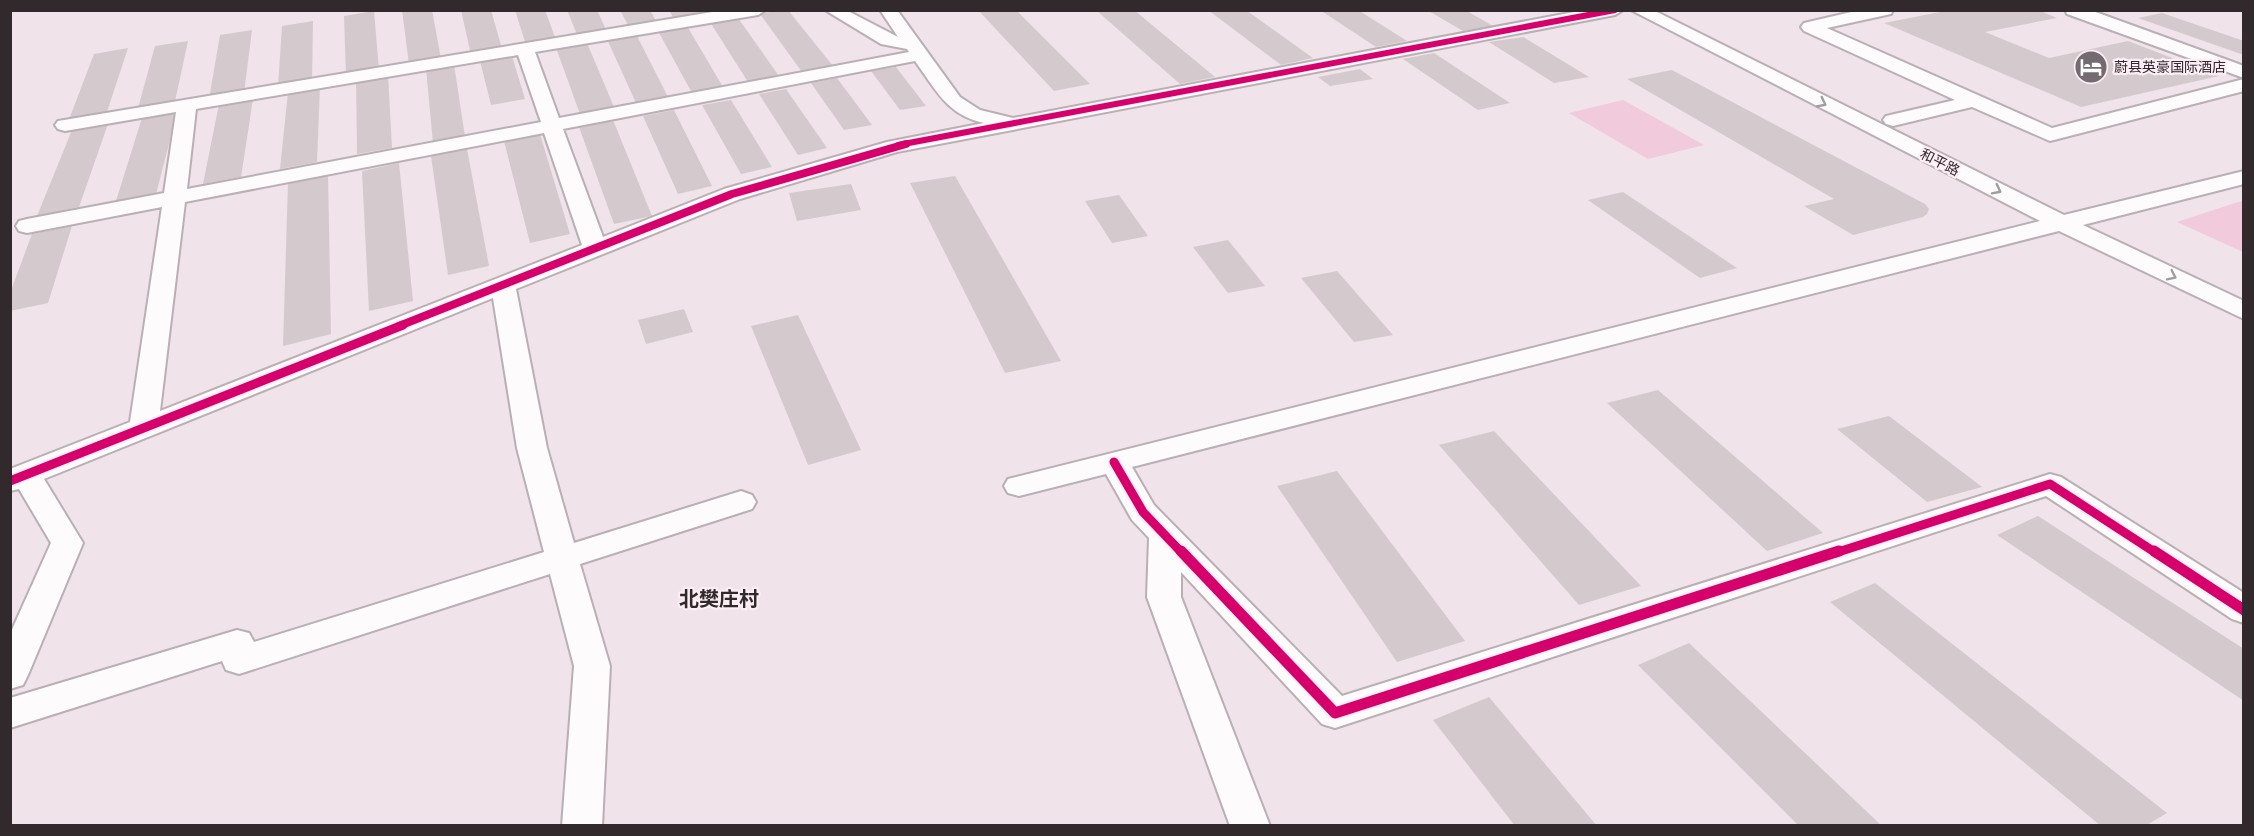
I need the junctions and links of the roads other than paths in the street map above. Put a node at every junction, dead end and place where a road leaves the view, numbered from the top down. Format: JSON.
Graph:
{"nodes":[{"id":1,"x":758,"y":10,"type":"edge"},
{"id":2,"x":833,"y":10,"type":"edge"},
{"id":3,"x":888,"y":10,"type":"edge"},
{"id":4,"x":1615,"y":10,"type":"edge"},
{"id":5,"x":1639,"y":10,"type":"edge"},
{"id":6,"x":1669,"y":10,"type":"edge"},
{"id":7,"x":1885,"y":10,"type":"edge"},
{"id":8,"x":2073,"y":10,"type":"edge"},
{"id":9,"x":525,"y":49,"type":"junction"},
{"id":10,"x":916,"y":50,"type":"junction"},
{"id":11,"x":2244,"y":73,"type":"edge"},
{"id":12,"x":2244,"y":85,"type":"edge"},
{"id":13,"x":1974,"y":100,"type":"junction"},
{"id":14,"x":186,"y":105,"type":"junction"},
{"id":15,"x":1893,"y":120,"type":"junction"},
{"id":16,"x":1015,"y":124,"type":"junction"},
{"id":17,"x":65,"y":125,"type":"dead end"},
{"id":18,"x":552,"y":125,"type":"junction"},
{"id":19,"x":2244,"y":177,"type":"edge"},
{"id":20,"x":174,"y":198,"type":"junction"},
{"id":21,"x":2088,"y":216,"type":"junction"},
{"id":22,"x":2061,"y":223,"type":"junction"},
{"id":23,"x":27,"y":226,"type":"dead end"},
{"id":24,"x":595,"y":248,"type":"junction"},
{"id":25,"x":503,"y":285,"type":"junction"},
{"id":26,"x":2244,"y":289,"type":"edge"},
{"id":27,"x":2244,"y":311,"type":"edge"},
{"id":28,"x":144,"y":428,"type":"junction"},
{"id":29,"x":1114,"y":462,"type":"junction"},
{"id":30,"x":18,"y":478,"type":"edge"},
{"id":31,"x":1019,"y":486,"type":"dead end"},
{"id":32,"x":741,"y":502,"type":"dead end"},
{"id":33,"x":1154,"y":524,"type":"junction"},
{"id":34,"x":562,"y":558,"type":"junction"},
{"id":35,"x":2244,"y":610,"type":"edge"},
{"id":36,"x":10,"y":675,"type":"edge"},
{"id":37,"x":10,"y":713,"type":"edge"},
{"id":38,"x":582,"y":825,"type":"edge"},
{"id":39,"x":1250,"y":825,"type":"edge"}],
"edges":[{"from":1,"to":9,"type":"street"},
{"from":2,"to":10,"type":"street"},
{"from":3,"to":10,"type":"street"},
{"from":4,"to":16,"type":"street"},
{"from":5,"to":22,"type":"street","name":"和平路","one_way":true},
{"from":6,"to":15,"type":"street","name":"和平路"},
{"from":7,"to":13,"type":"street"},
{"from":8,"to":11,"type":"street"},
{"from":9,"to":14,"type":"street"},
{"from":9,"to":18,"type":"street"},
{"from":10,"to":16,"type":"street"},
{"from":10,"to":18,"type":"street"},
{"from":12,"to":13,"type":"street"},
{"from":13,"to":15,"type":"street"},
{"from":14,"to":17,"type":"street"},
{"from":14,"to":20,"type":"street"},
{"from":15,"to":21,"type":"street","name":"和平路"},
{"from":16,"to":24,"type":"street"},
{"from":18,"to":20,"type":"street"},
{"from":18,"to":24,"type":"street"},
{"from":19,"to":21,"type":"street"},
{"from":20,"to":23,"type":"street"},
{"from":20,"to":28,"type":"street"},
{"from":21,"to":22,"type":"street"},
{"from":21,"to":26,"type":"street","name":"和平路"},
{"from":22,"to":27,"type":"street","name":"和平路","one_way":true},
{"from":22,"to":29,"type":"street"},
{"from":24,"to":25,"type":"street"},
{"from":25,"to":28,"type":"street"},
{"from":25,"to":34,"type":"street"},
{"from":28,"to":30,"type":"street"},
{"from":29,"to":31,"type":"street"},
{"from":29,"to":33,"type":"street"},
{"from":30,"to":36,"type":"street"},
{"from":32,"to":34,"type":"street"},
{"from":33,"to":35,"type":"street"},
{"from":33,"to":39,"type":"street"},
{"from":34,"to":37,"type":"street"},
{"from":34,"to":38,"type":"street"}]}
